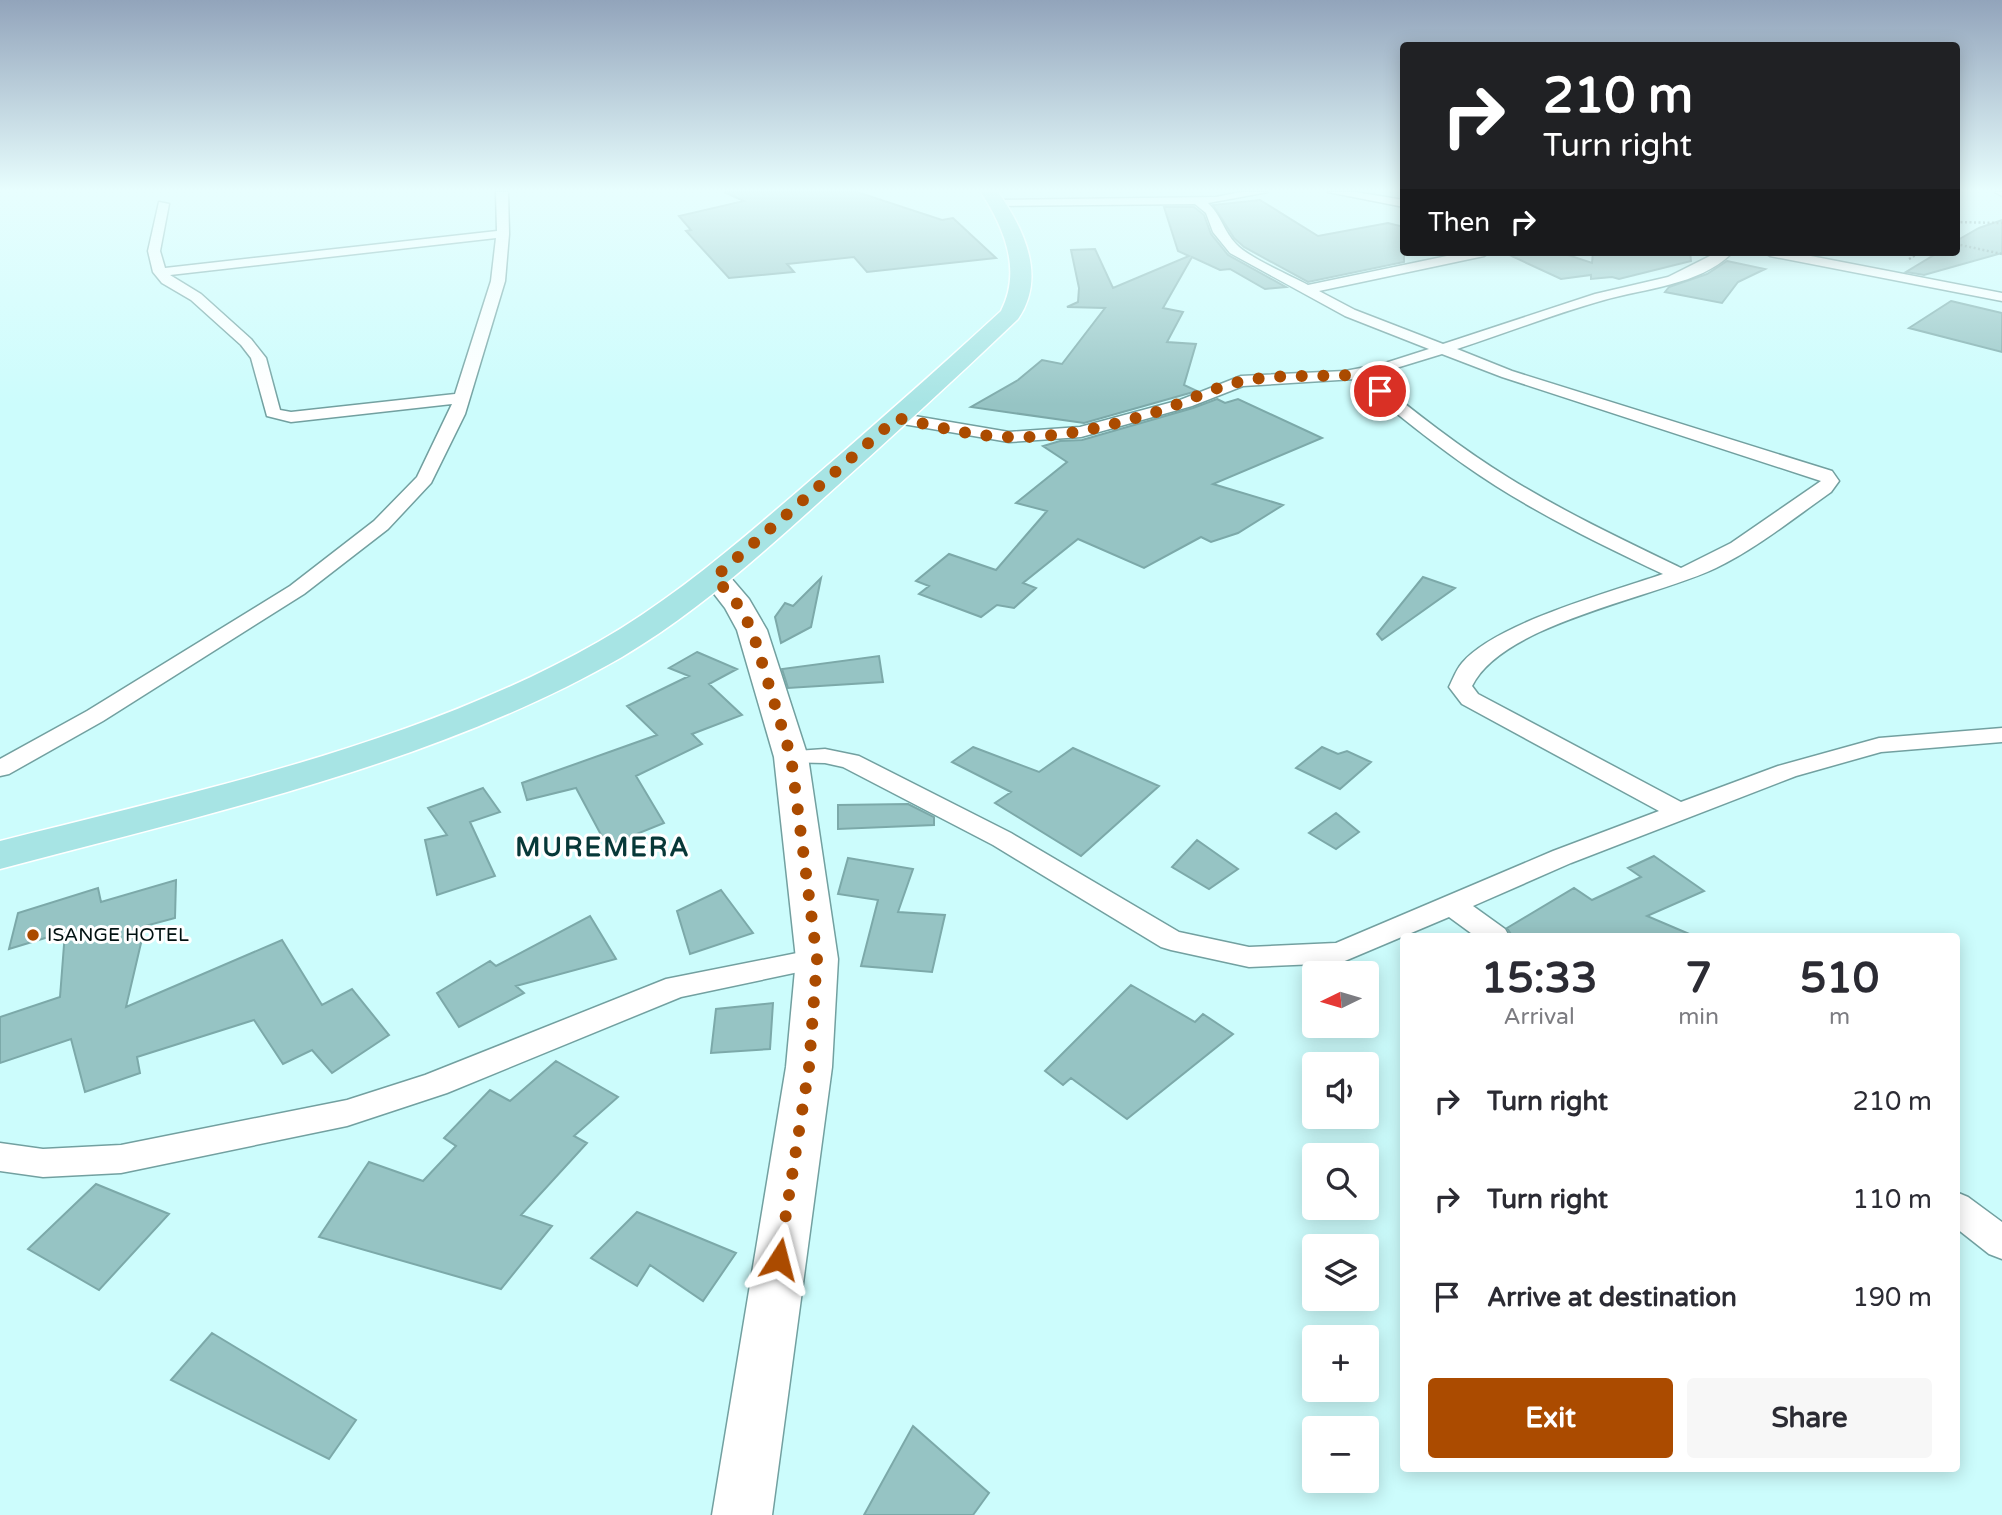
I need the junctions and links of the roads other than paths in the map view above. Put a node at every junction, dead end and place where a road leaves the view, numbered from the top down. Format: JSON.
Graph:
{"nodes":[{"id":1,"x":157,"y":263,"type":"edge"},
{"id":2,"x":244,"y":263,"type":"edge"},
{"id":3,"x":500,"y":263,"type":"edge"},
{"id":4,"x":1021,"y":263,"type":"edge"},
{"id":5,"x":1256,"y":263,"type":"edge"},
{"id":6,"x":1433,"y":263,"type":"edge"},
{"id":7,"x":1709,"y":263,"type":"edge"},
{"id":8,"x":1825,"y":263,"type":"edge"},
{"id":9,"x":160,"y":272,"type":"junction"},
{"id":10,"x":1304,"y":290,"type":"junction"},
{"id":11,"x":2002,"y":297,"type":"edge"},
{"id":12,"x":1441,"y":350,"type":"junction"},
{"id":13,"x":1360,"y":374,"type":"junction"},
{"id":14,"x":462,"y":398,"type":"junction"},
{"id":15,"x":897,"y":418,"type":"junction"},
{"id":16,"x":1682,"y":576,"type":"junction"},
{"id":17,"x":715,"y":577,"type":"junction"},
{"id":18,"x":2002,"y":736,"type":"edge"},
{"id":19,"x":791,"y":757,"type":"junction"},
{"id":20,"x":0,"y":769,"type":"edge"},
{"id":21,"x":1682,"y":813,"type":"junction"},
{"id":22,"x":0,"y":855,"type":"edge"},
{"id":23,"x":1451,"y":905,"type":"junction"},
{"id":24,"x":1490,"y":933,"type":"edge"},
{"id":25,"x":817,"y":959,"type":"junction"},
{"id":26,"x":0,"y":1157,"type":"edge"},
{"id":27,"x":1960,"y":1209,"type":"edge"},
{"id":28,"x":2002,"y":1243,"type":"edge"},
{"id":29,"x":742,"y":1515,"type":"edge"}],
"edges":[{"from":1,"to":9,"type":"street"},
{"from":2,"to":9,"type":"street"},
{"from":3,"to":14,"type":"street"},
{"from":4,"to":15,"type":"main road"},
{"from":5,"to":10,"type":"street"},
{"from":6,"to":10,"type":"street"},
{"from":7,"to":12,"type":"street"},
{"from":8,"to":11,"type":"street"},
{"from":9,"to":14,"type":"street"},
{"from":10,"to":12,"type":"street"},
{"from":12,"to":13,"type":"street"},
{"from":12,"to":16,"type":"street"},
{"from":13,"to":15,"type":"street"},
{"from":13,"to":16,"type":"street"},
{"from":14,"to":20,"type":"street"},
{"from":15,"to":17,"type":"main road"},
{"from":16,"to":21,"type":"street"},
{"from":17,"to":19,"type":"street"},
{"from":17,"to":22,"type":"main road"},
{"from":18,"to":21,"type":"street"},
{"from":19,"to":23,"type":"street"},
{"from":19,"to":25,"type":"street"},
{"from":21,"to":23,"type":"street"},
{"from":23,"to":24,"type":"street"},
{"from":25,"to":26,"type":"street"},
{"from":25,"to":29,"type":"street"},
{"from":27,"to":28,"type":"street"}]}
